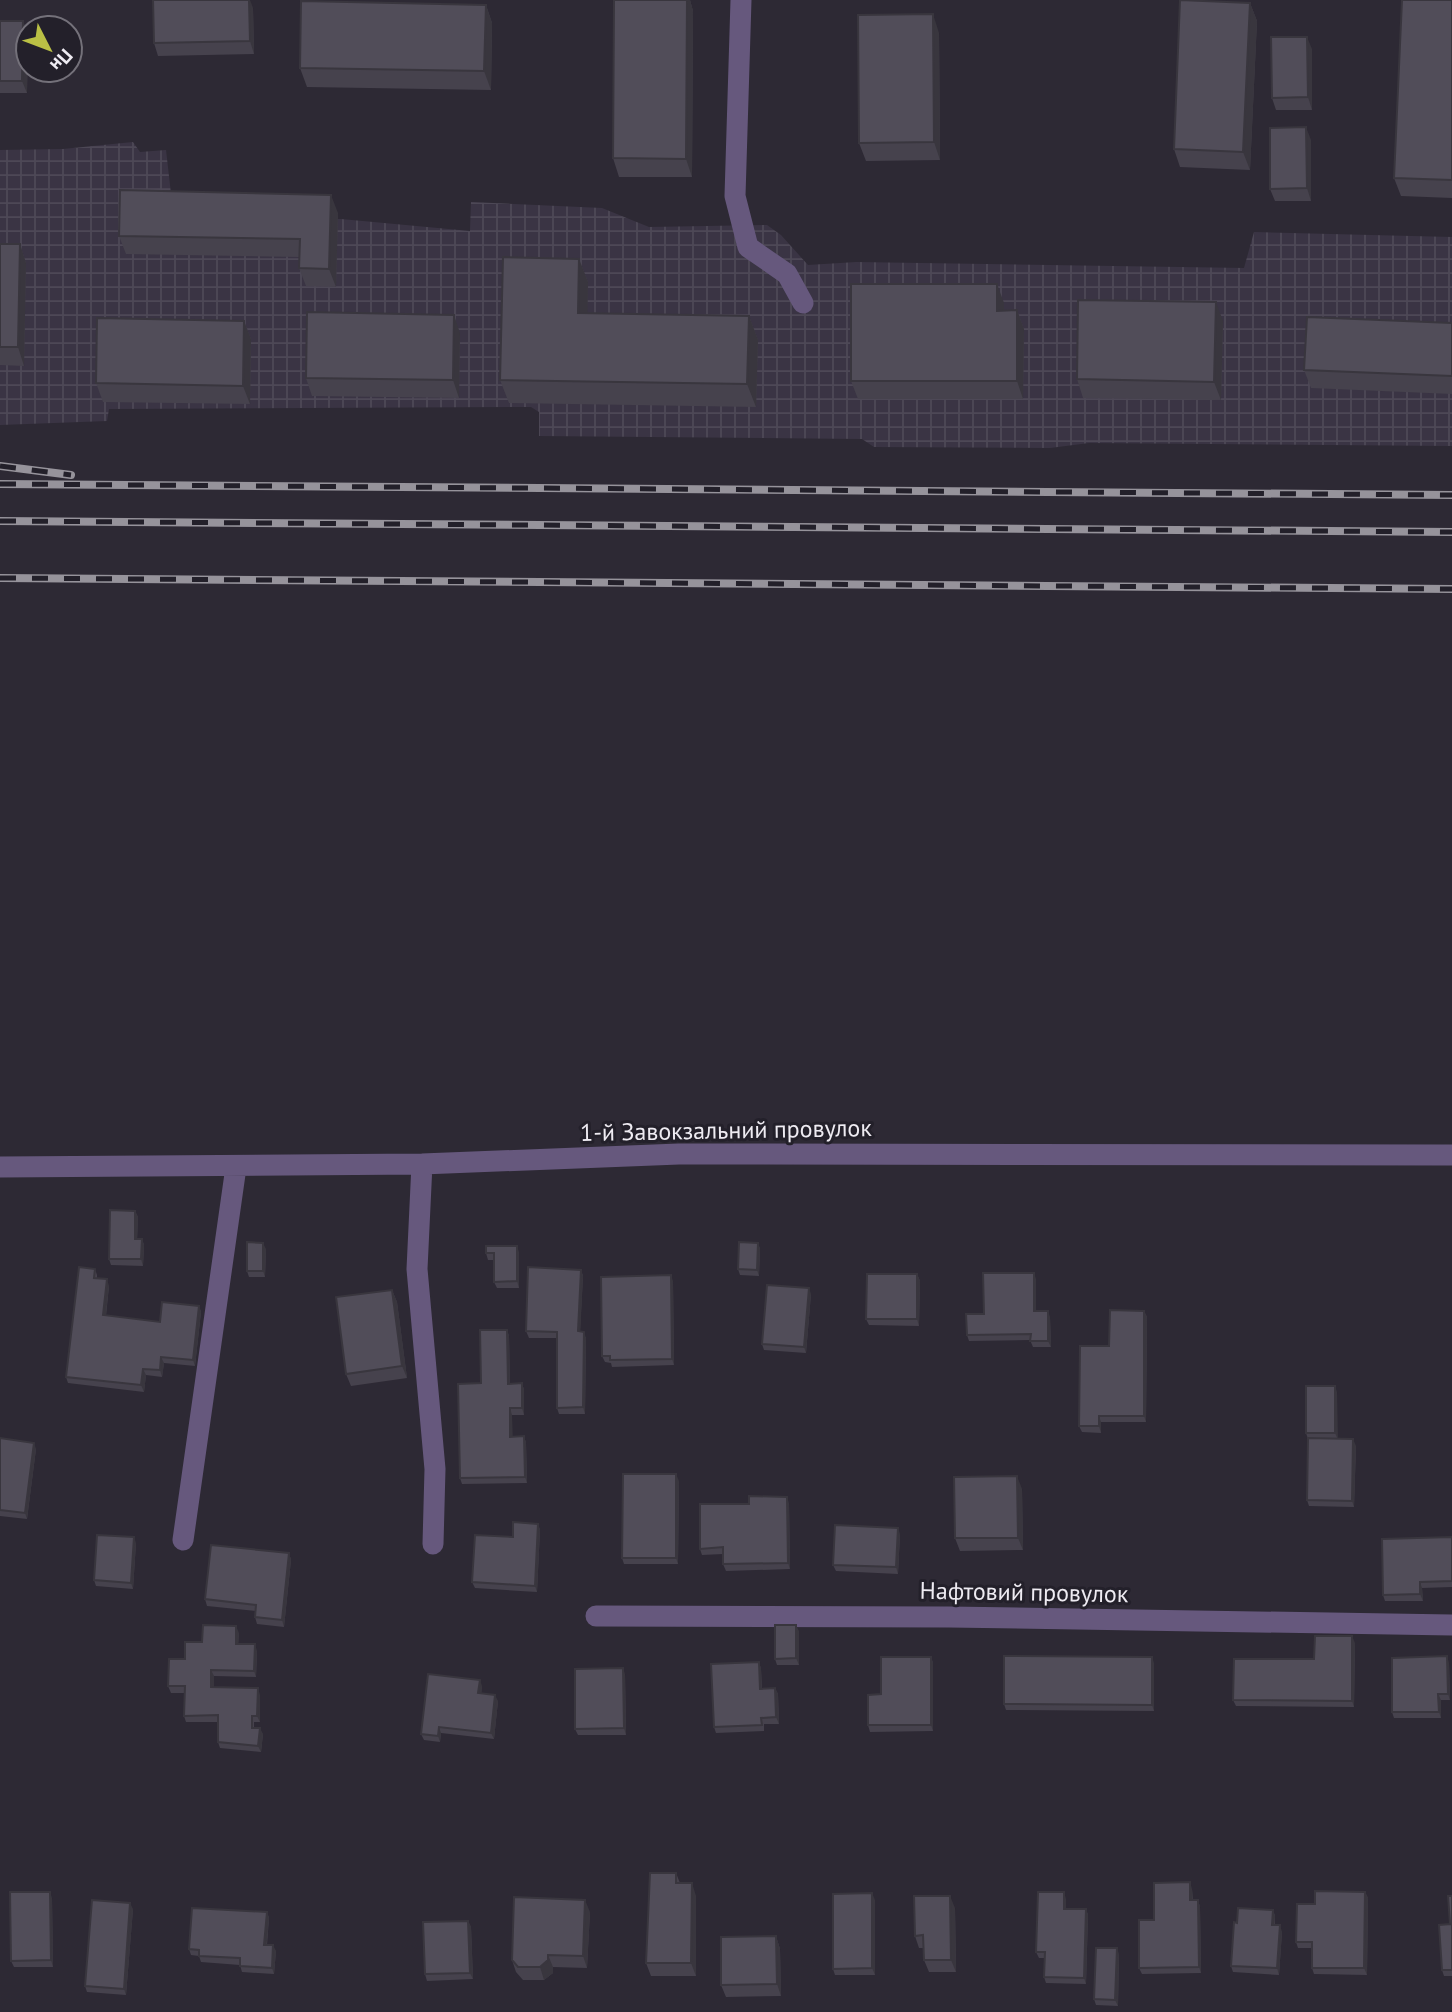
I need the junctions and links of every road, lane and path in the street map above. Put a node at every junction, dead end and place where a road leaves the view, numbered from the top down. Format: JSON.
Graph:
{"nodes":[{"id":1,"x":741,"y":0,"type":"edge"},
{"id":2,"x":803,"y":303,"type":"dead end"},
{"id":3,"x":1452,"y":1155,"type":"edge"},
{"id":4,"x":422,"y":1164,"type":"junction"},
{"id":5,"x":0,"y":1167,"type":"edge"},
{"id":6,"x":236,"y":1167,"type":"junction"},
{"id":7,"x":183,"y":1540,"type":"dead end"},
{"id":8,"x":433,"y":1544,"type":"dead end"},
{"id":9,"x":596,"y":1616,"type":"dead end"},
{"id":10,"x":1452,"y":1625,"type":"edge"}],
"edges":[{"from":1,"to":2,"type":"street"},
{"from":3,"to":4,"type":"street","name":"1-й Завокзальний провулок"},
{"from":4,"to":6,"type":"street","name":"1-й Завокзальний провулок"},
{"from":4,"to":8,"type":"street"},
{"from":5,"to":6,"type":"street","name":"1-й Завокзальний провулок"},
{"from":6,"to":7,"type":"street"},
{"from":9,"to":10,"type":"street","name":"Нафтовий провулок"}]}
